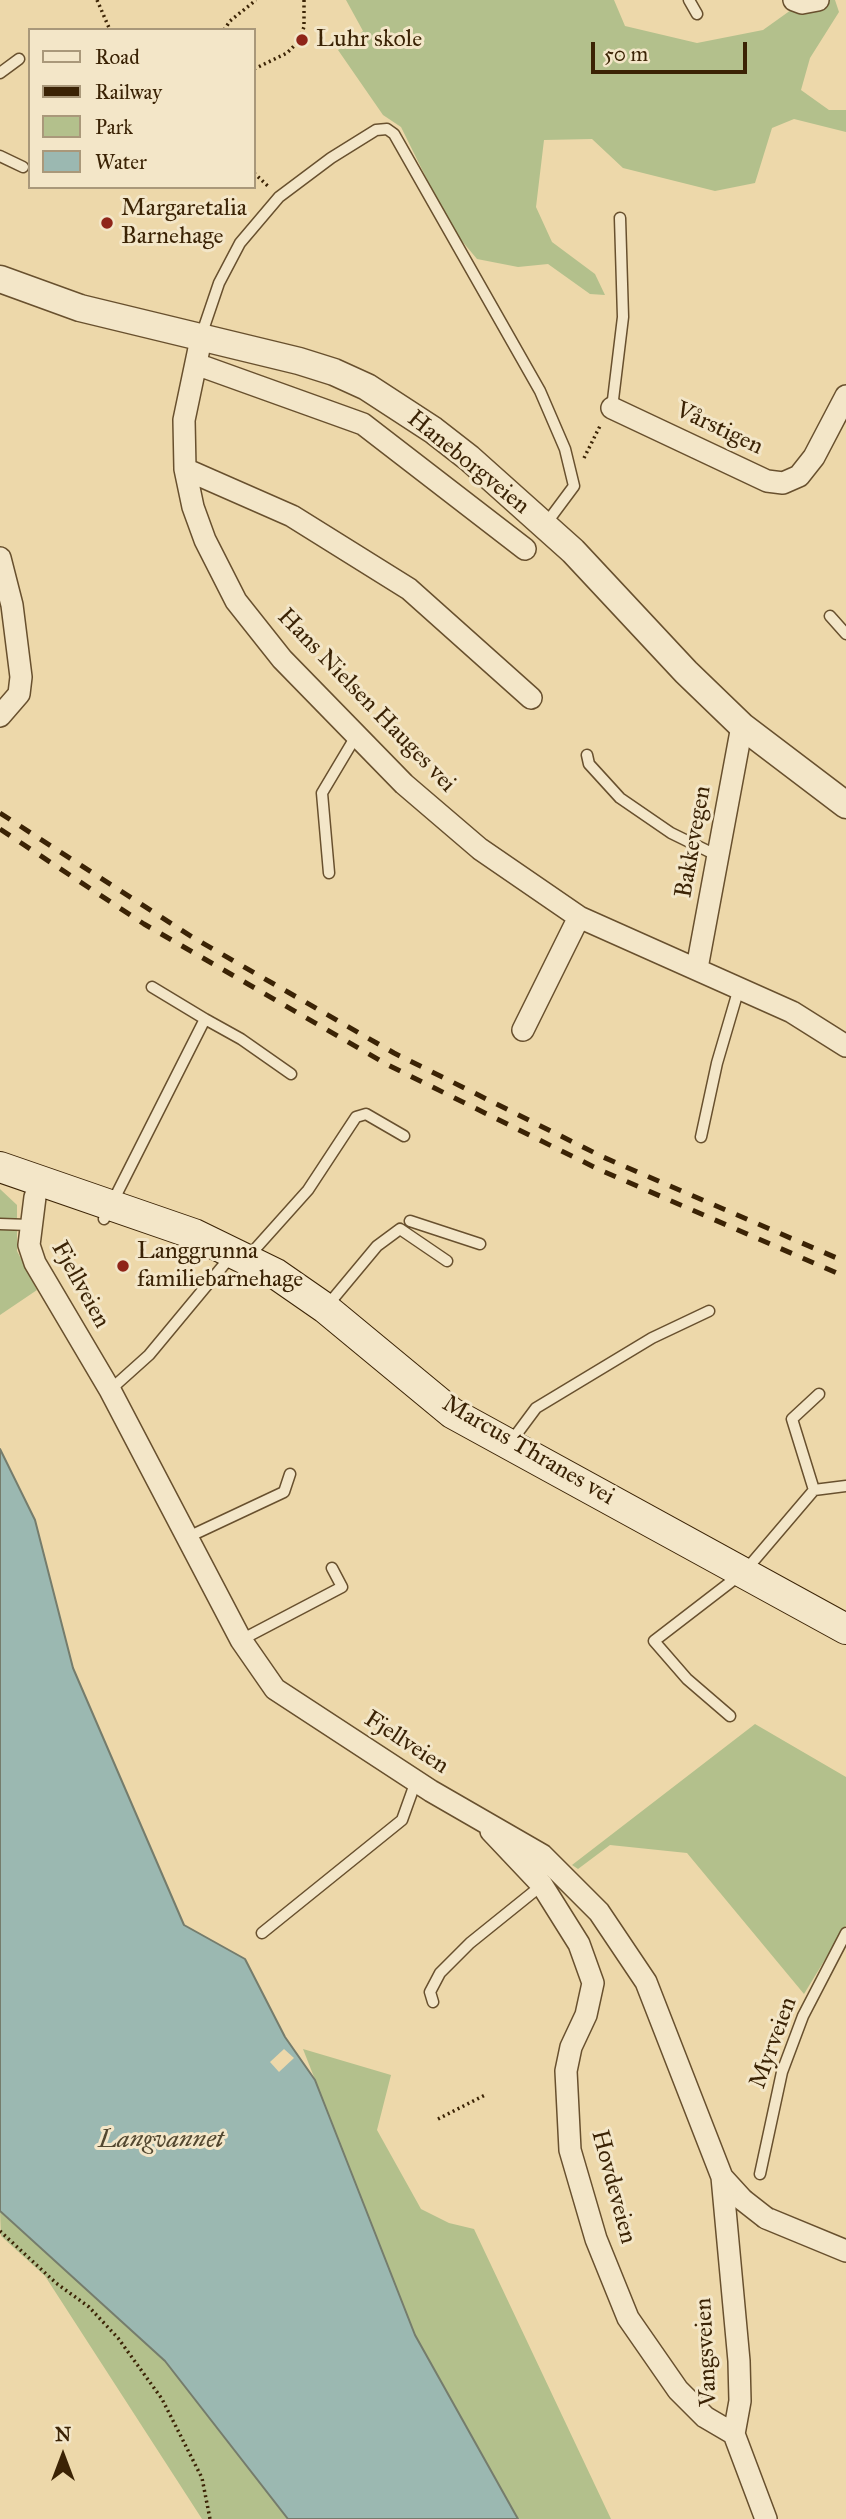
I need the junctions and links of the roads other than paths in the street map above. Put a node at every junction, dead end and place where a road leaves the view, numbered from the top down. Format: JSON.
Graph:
{"nodes":[{"id":1,"x":689,"y":0,"type":"edge"},
{"id":2,"x":794,"y":0,"type":"edge"},
{"id":3,"x":818,"y":0,"type":"edge"},
{"id":4,"x":697,"y":14,"type":"dead end"},
{"id":5,"x":19,"y":59,"type":"dead end"},
{"id":6,"x":0,"y":73,"type":"edge"},
{"id":7,"x":0,"y":156,"type":"edge"},
{"id":8,"x":23,"y":167,"type":"dead end"},
{"id":9,"x":620,"y":218,"type":"dead end"},
{"id":10,"x":0,"y":279,"type":"edge"},
{"id":11,"x":198,"y":351,"type":"junction"},
{"id":12,"x":846,"y":396,"type":"edge"},
{"id":13,"x":612,"y":408,"type":"joint"},
{"id":14,"x":185,"y":469,"type":"junction"},
{"id":15,"x":545,"y":526,"type":"junction"},
{"id":16,"x":525,"y":549,"type":"dead end"},
{"id":17,"x":0,"y":558,"type":"edge"},
{"id":18,"x":830,"y":616,"type":"dead end"},
{"id":19,"x":846,"y":634,"type":"edge"},
{"id":20,"x":531,"y":698,"type":"dead end"},
{"id":21,"x":0,"y":716,"type":"edge"},
{"id":22,"x":742,"y":726,"type":"junction"},
{"id":23,"x":356,"y":736,"type":"junction"},
{"id":24,"x":587,"y":755,"type":"dead end"},
{"id":25,"x":846,"y":805,"type":"edge"},
{"id":26,"x":718,"y":856,"type":"junction"},
{"id":27,"x":329,"y":873,"type":"dead end"},
{"id":28,"x":579,"y":916,"type":"junction"},
{"id":29,"x":697,"y":968,"type":"junction"},
{"id":30,"x":152,"y":987,"type":"dead end"},
{"id":31,"x":739,"y":988,"type":"junction"},
{"id":32,"x":205,"y":1019,"type":"junction"},
{"id":33,"x":523,"y":1030,"type":"dead end"},
{"id":34,"x":846,"y":1046,"type":"edge"},
{"id":35,"x":291,"y":1073,"type":"dead end"},
{"id":36,"x":404,"y":1136,"type":"dead end"},
{"id":37,"x":701,"y":1137,"type":"dead end"},
{"id":38,"x":22,"y":1188,"type":"edge"},
{"id":39,"x":107,"y":1212,"type":"junction"},
{"id":40,"x":419,"y":1213,"type":"dead end"},
{"id":41,"x":410,"y":1221,"type":"junction"},
{"id":42,"x":0,"y":1224,"type":"edge"},
{"id":43,"x":400,"y":1229,"type":"junction"},
{"id":44,"x":480,"y":1244,"type":"dead end"},
{"id":45,"x":235,"y":1254,"type":"junction"},
{"id":46,"x":447,"y":1261,"type":"dead end"},
{"id":47,"x":325,"y":1308,"type":"junction"},
{"id":48,"x":709,"y":1311,"type":"dead end"},
{"id":49,"x":110,"y":1390,"type":"junction"},
{"id":50,"x":818,"y":1394,"type":"dead end"},
{"id":51,"x":509,"y":1444,"type":"junction"},
{"id":52,"x":290,"y":1474,"type":"dead end"},
{"id":53,"x":846,"y":1486,"type":"edge"},
{"id":54,"x":814,"y":1490,"type":"junction"},
{"id":55,"x":186,"y":1538,"type":"junction"},
{"id":56,"x":332,"y":1568,"type":"dead end"},
{"id":57,"x":745,"y":1571,"type":"junction"},
{"id":58,"x":846,"y":1629,"type":"edge"},
{"id":59,"x":241,"y":1640,"type":"junction"},
{"id":60,"x":730,"y":1716,"type":"dead end"},
{"id":61,"x":416,"y":1781,"type":"junction"},
{"id":62,"x":483,"y":1821,"type":"junction"},
{"id":63,"x":542,"y":1885,"type":"junction"},
{"id":64,"x":262,"y":1933,"type":"dead end"},
{"id":65,"x":846,"y":1933,"type":"edge"},
{"id":66,"x":433,"y":2002,"type":"dead end"},
{"id":67,"x":760,"y":2174,"type":"dead end"},
{"id":68,"x":722,"y":2177,"type":"junction"},
{"id":69,"x":846,"y":2250,"type":"edge"},
{"id":70,"x":734,"y":2434,"type":"junction"},
{"id":71,"x":766,"y":2519,"type":"edge"}],
"edges":[{"from":1,"to":4,"type":"lane"},
{"from":2,"to":3,"type":"street"},
{"from":5,"to":6,"type":"lane"},
{"from":7,"to":8,"type":"lane"},
{"from":9,"to":13,"type":"lane"},
{"from":10,"to":11,"type":"street","name":"Haneborgveien"},
{"from":11,"to":14,"type":"street","name":"Hans Nielsen Hauges vei"},
{"from":11,"to":15,"type":"street","name":"Haneborgveien"},
{"from":11,"to":15,"type":"lane"},
{"from":11,"to":16,"type":"street"},
{"from":12,"to":13,"type":"street","name":"Vårstigen"},
{"from":14,"to":20,"type":"street"},
{"from":14,"to":23,"type":"street","name":"Hans Nielsen Hauges vei"},
{"from":15,"to":22,"type":"street","name":"Haneborgveien"},
{"from":17,"to":21,"type":"street"},
{"from":18,"to":19,"type":"lane"},
{"from":22,"to":25,"type":"street","name":"Haneborgveien"},
{"from":22,"to":26,"type":"street","name":"Bakkevegen"},
{"from":23,"to":27,"type":"lane"},
{"from":23,"to":28,"type":"street","name":"Hans Nielsen Hauges vei"},
{"from":24,"to":26,"type":"lane"},
{"from":26,"to":29,"type":"street","name":"Bakkevegen"},
{"from":28,"to":29,"type":"street","name":"Hans Nielsen Hauges vei"},
{"from":28,"to":33,"type":"street"},
{"from":29,"to":31,"type":"street","name":"Hans Nielsen Hauges vei"},
{"from":30,"to":32,"type":"lane"},
{"from":31,"to":34,"type":"street","name":"Hans Nielsen Hauges vei"},
{"from":31,"to":37,"type":"lane"},
{"from":32,"to":35,"type":"lane"},
{"from":32,"to":39,"type":"lane"},
{"from":36,"to":45,"type":"lane"},
{"from":38,"to":39,"type":"main road","name":"Marcus Thranes vei"},
{"from":38,"to":42,"type":"lane"},
{"from":38,"to":49,"type":"street","name":"Fjellveien"},
{"from":39,"to":45,"type":"main road","name":"Marcus Thranes vei"},
{"from":40,"to":41,"type":"lane"},
{"from":41,"to":43,"type":"lane"},
{"from":41,"to":44,"type":"lane"},
{"from":43,"to":46,"type":"lane"},
{"from":43,"to":47,"type":"lane"},
{"from":45,"to":47,"type":"main road","name":"Marcus Thranes vei"},
{"from":45,"to":49,"type":"lane"},
{"from":47,"to":51,"type":"main road","name":"Marcus Thranes vei"},
{"from":48,"to":51,"type":"lane"},
{"from":49,"to":55,"type":"street","name":"Fjellveien"},
{"from":50,"to":54,"type":"lane"},
{"from":51,"to":57,"type":"main road","name":"Marcus Thranes vei"},
{"from":52,"to":55,"type":"lane"},
{"from":53,"to":54,"type":"lane"},
{"from":54,"to":57,"type":"lane"},
{"from":55,"to":59,"type":"street","name":"Fjellveien"},
{"from":56,"to":59,"type":"lane"},
{"from":57,"to":58,"type":"main road","name":"Marcus Thranes vei"},
{"from":57,"to":60,"type":"lane"},
{"from":59,"to":61,"type":"street","name":"Fjellveien"},
{"from":61,"to":62,"type":"street","name":"Fjellveien"},
{"from":61,"to":64,"type":"lane"},
{"from":62,"to":63,"type":"street","name":"Hovdeveien"},
{"from":62,"to":68,"type":"street","name":"Fjellveien"},
{"from":63,"to":66,"type":"lane"},
{"from":63,"to":70,"type":"street","name":"Hovdeveien"},
{"from":65,"to":67,"type":"lane","name":"Myrveien"},
{"from":68,"to":69,"type":"street","name":"Fjellveien","bridge":true},
{"from":68,"to":70,"type":"street","name":"Vangsveien"},
{"from":70,"to":71,"type":"street","name":"Vangsveien"}]}
